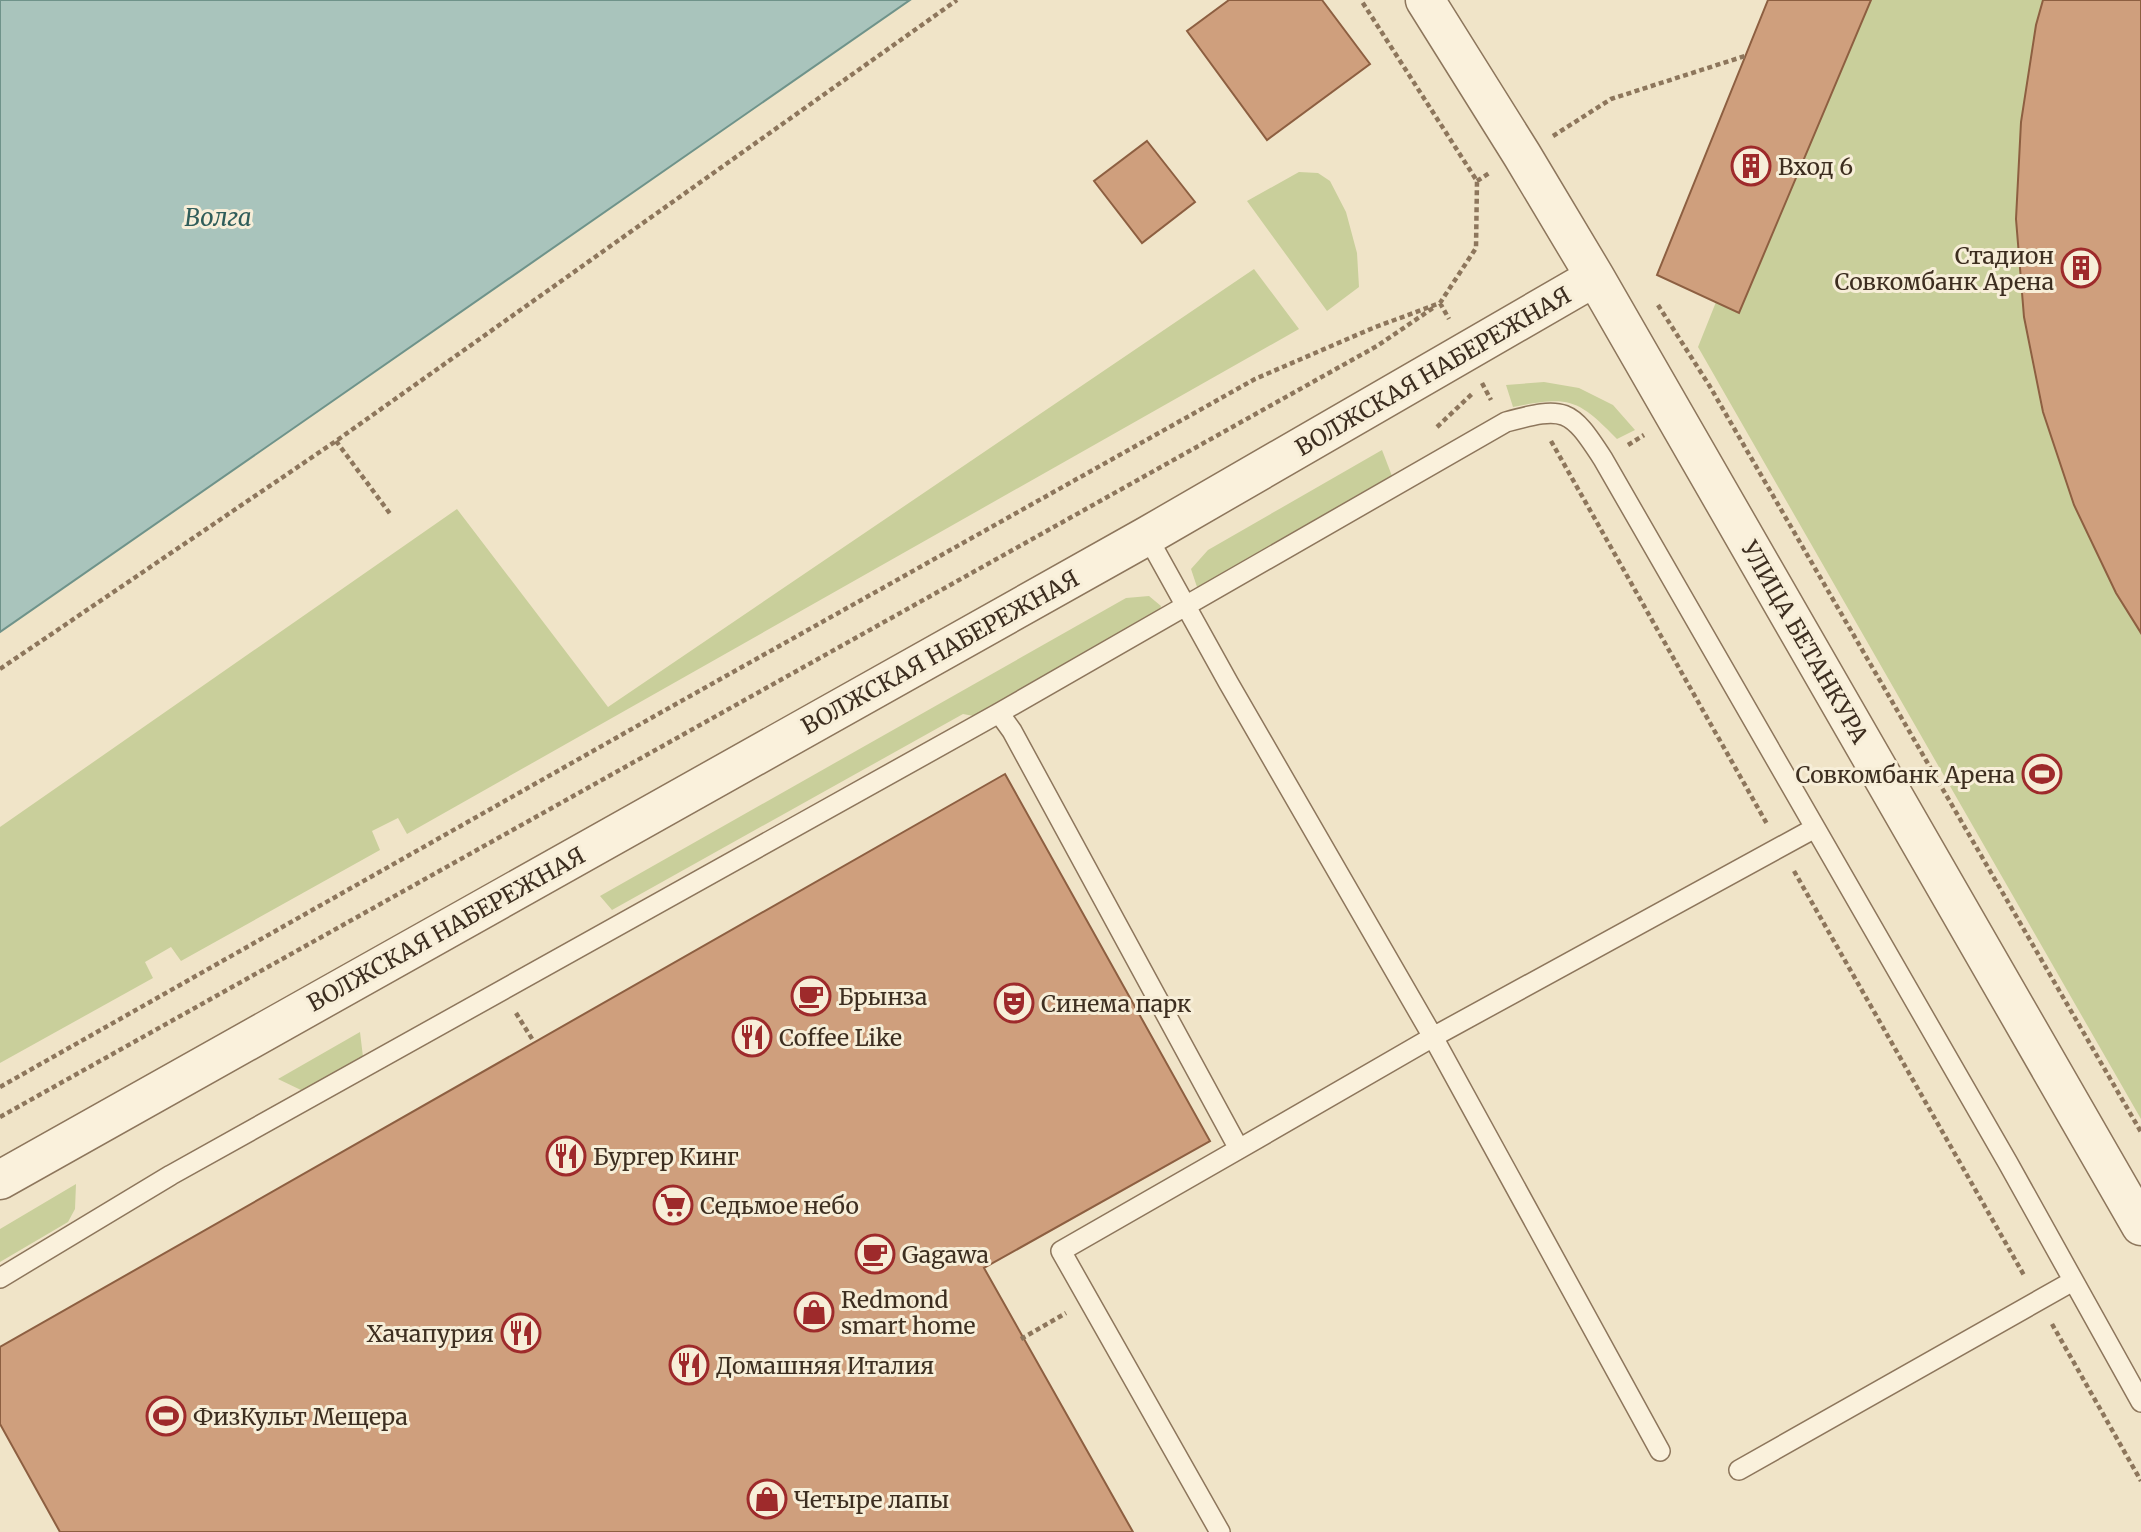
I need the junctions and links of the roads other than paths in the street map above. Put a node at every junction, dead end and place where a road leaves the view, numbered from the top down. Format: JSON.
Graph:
{"nodes":[{"id":1,"x":1426,"y":0,"type":"edge"},
{"id":2,"x":1595,"y":277,"type":"junction"},
{"id":3,"x":1147,"y":536,"type":"junction"},
{"id":4,"x":1185,"y":605,"type":"junction"},
{"id":5,"x":999,"y":713,"type":"junction"},
{"id":6,"x":1815,"y":828,"type":"junction"},
{"id":7,"x":1433,"y":1037,"type":"junction"},
{"id":8,"x":1239,"y":1149,"type":"junction"},
{"id":9,"x":0,"y":1180,"type":"edge"},
{"id":10,"x":2141,"y":1226,"type":"edge"},
{"id":11,"x":0,"y":1278,"type":"edge"},
{"id":12,"x":2073,"y":1281,"type":"junction"},
{"id":13,"x":2141,"y":1402,"type":"edge"},
{"id":14,"x":1660,"y":1451,"type":"dead end"},
{"id":15,"x":1740,"y":1470,"type":"dead end"},
{"id":16,"x":1220,"y":1532,"type":"edge"}],
"edges":[{"from":1,"to":2,"type":"street","name":"ВОЛЖСКАЯ НАБЕРЕЖНАЯ"},
{"from":2,"to":3,"type":"street","name":"ВОЛЖСКАЯ НАБЕРЕЖНАЯ"},
{"from":2,"to":10,"type":"street","name":"УЛИЦА БЕТАНКУРА"},
{"from":3,"to":4,"type":"lane"},
{"from":3,"to":9,"type":"street","name":"ВОЛЖСКАЯ НАБЕРЕЖНАЯ"},
{"from":4,"to":5,"type":"lane"},
{"from":4,"to":6,"type":"lane"},
{"from":4,"to":7,"type":"lane"},
{"from":5,"to":8,"type":"lane"},
{"from":5,"to":11,"type":"lane"},
{"from":6,"to":7,"type":"lane"},
{"from":6,"to":12,"type":"lane"},
{"from":7,"to":8,"type":"lane"},
{"from":7,"to":14,"type":"lane"},
{"from":8,"to":16,"type":"lane"},
{"from":12,"to":13,"type":"lane"},
{"from":12,"to":15,"type":"lane"}]}
